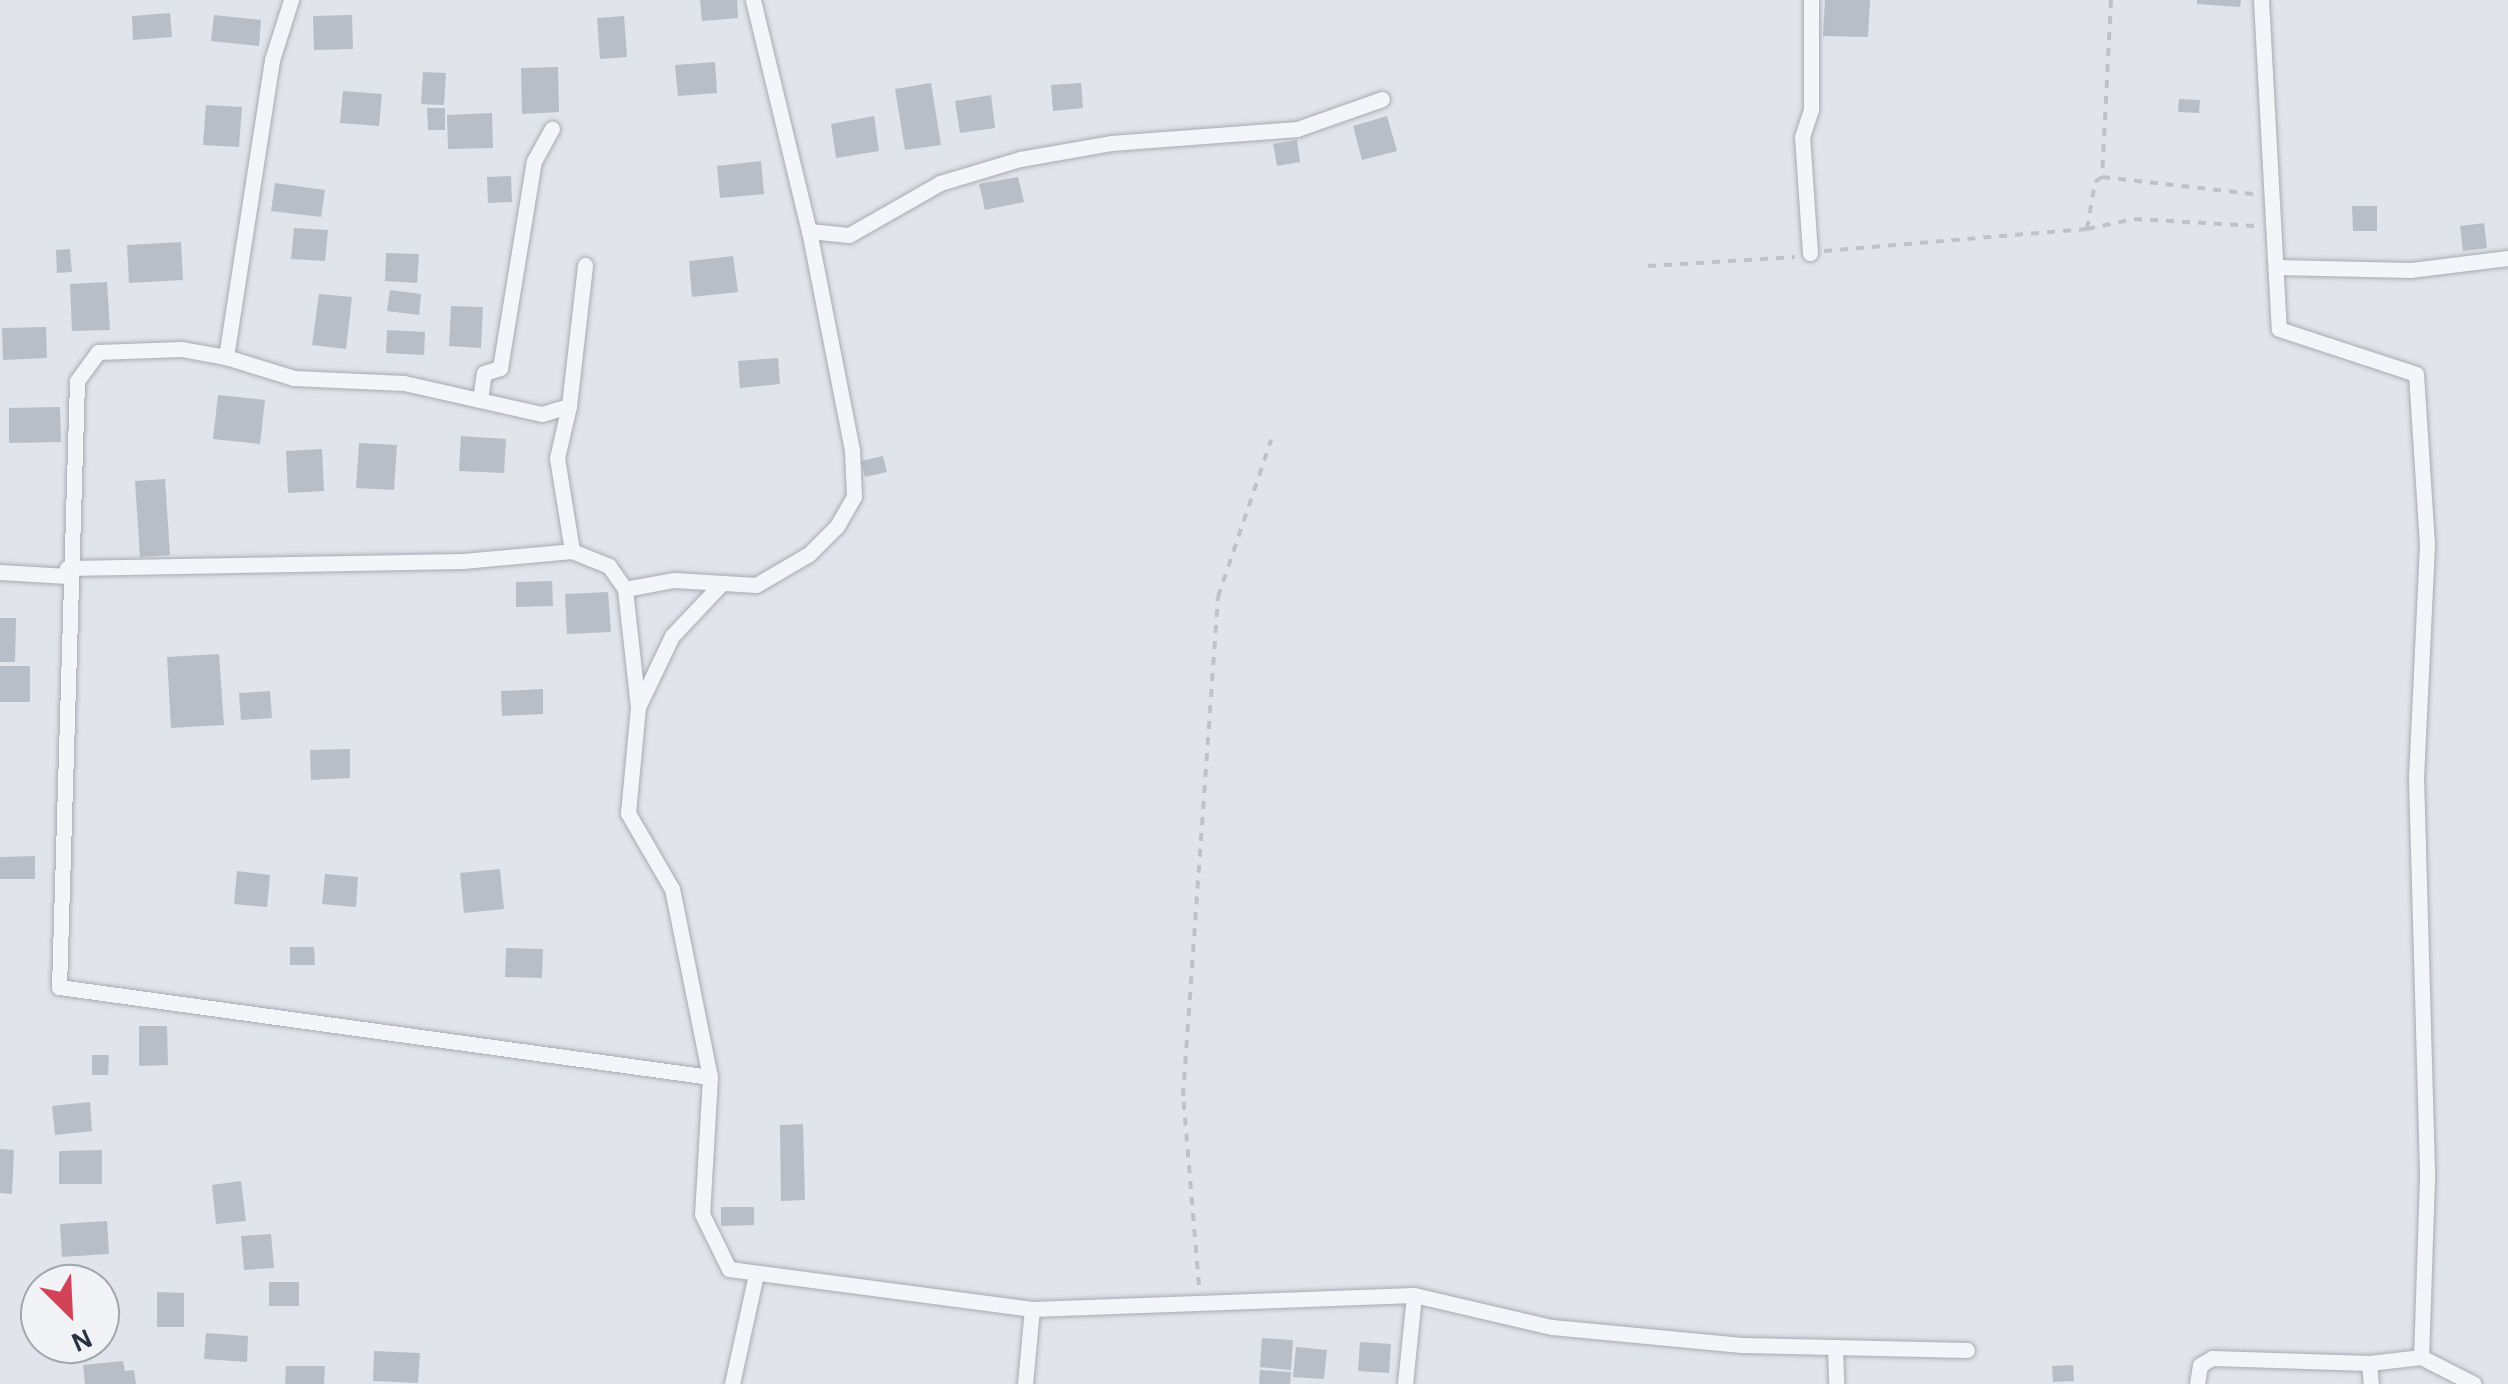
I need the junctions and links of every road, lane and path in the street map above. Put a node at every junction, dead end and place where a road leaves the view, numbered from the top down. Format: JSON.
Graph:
{"nodes":[{"id":1,"x":291,"y":0,"type":"edge"},
{"id":2,"x":753,"y":0,"type":"edge"},
{"id":3,"x":1812,"y":0,"type":"edge"},
{"id":4,"x":2111,"y":0,"type":"edge"},
{"id":5,"x":2260,"y":0,"type":"edge"},
{"id":6,"x":1382,"y":99,"type":"dead end"},
{"id":7,"x":552,"y":129,"type":"dead end"},
{"id":8,"x":2102,"y":177,"type":"junction"},
{"id":9,"x":2272,"y":196,"type":"junction"},
{"id":10,"x":2274,"y":224,"type":"junction"},
{"id":11,"x":2087,"y":229,"type":"junction"},
{"id":12,"x":809,"y":231,"type":"junction"},
{"id":13,"x":1810,"y":252,"type":"junction"},
{"id":14,"x":2508,"y":258,"type":"edge"},
{"id":15,"x":585,"y":265,"type":"dead end"},
{"id":16,"x":1648,"y":266,"type":"dead end"},
{"id":17,"x":2276,"y":266,"type":"junction"},
{"id":18,"x":226,"y":356,"type":"junction"},
{"id":19,"x":480,"y":400,"type":"junction"},
{"id":20,"x":569,"y":406,"type":"junction"},
{"id":21,"x":1271,"y":440,"type":"dead end"},
{"id":22,"x":572,"y":550,"type":"junction"},
{"id":23,"x":0,"y":572,"type":"edge"},
{"id":24,"x":67,"y":572,"type":"junction"},
{"id":25,"x":720,"y":584,"type":"junction"},
{"id":26,"x":625,"y":589,"type":"junction"},
{"id":27,"x":638,"y":707,"type":"junction"},
{"id":28,"x":710,"y":1077,"type":"junction"},
{"id":29,"x":756,"y":1274,"type":"junction"},
{"id":30,"x":1414,"y":1295,"type":"junction"},
{"id":31,"x":1201,"y":1304,"type":"junction"},
{"id":32,"x":1032,"y":1309,"type":"junction"},
{"id":33,"x":1835,"y":1347,"type":"junction"},
{"id":34,"x":1967,"y":1350,"type":"dead end"},
{"id":35,"x":2421,"y":1357,"type":"junction"},
{"id":36,"x":2370,"y":1363,"type":"junction"},
{"id":37,"x":732,"y":1384,"type":"edge"},
{"id":38,"x":1026,"y":1384,"type":"edge"},
{"id":39,"x":1405,"y":1384,"type":"edge"},
{"id":40,"x":1836,"y":1384,"type":"edge"},
{"id":41,"x":2198,"y":1384,"type":"edge"},
{"id":42,"x":2371,"y":1384,"type":"edge"},
{"id":43,"x":2474,"y":1384,"type":"edge"}],
"edges":[{"from":1,"to":18,"type":"street"},
{"from":2,"to":12,"type":"street"},
{"from":3,"to":13,"type":"street"},
{"from":4,"to":8,"type":"path"},
{"from":5,"to":9,"type":"street"},
{"from":6,"to":12,"type":"street"},
{"from":7,"to":19,"type":"street"},
{"from":8,"to":9,"type":"path"},
{"from":8,"to":11,"type":"path"},
{"from":9,"to":10,"type":"street"},
{"from":10,"to":11,"type":"path"},
{"from":10,"to":17,"type":"street"},
{"from":11,"to":13,"type":"path"},
{"from":12,"to":25,"type":"street"},
{"from":13,"to":16,"type":"path"},
{"from":14,"to":17,"type":"street"},
{"from":15,"to":20,"type":"street"},
{"from":17,"to":35,"type":"street"},
{"from":18,"to":19,"type":"street"},
{"from":18,"to":24,"type":"street"},
{"from":19,"to":20,"type":"street"},
{"from":20,"to":22,"type":"street"},
{"from":21,"to":31,"type":"path"},
{"from":22,"to":24,"type":"street"},
{"from":22,"to":26,"type":"street"},
{"from":23,"to":24,"type":"street"},
{"from":24,"to":28,"type":"street"},
{"from":25,"to":26,"type":"street"},
{"from":25,"to":27,"type":"street"},
{"from":26,"to":27,"type":"street"},
{"from":27,"to":28,"type":"street"},
{"from":28,"to":29,"type":"street"},
{"from":29,"to":32,"type":"street"},
{"from":29,"to":37,"type":"street"},
{"from":30,"to":31,"type":"street"},
{"from":30,"to":33,"type":"street"},
{"from":30,"to":39,"type":"street"},
{"from":31,"to":32,"type":"street"},
{"from":32,"to":38,"type":"street"},
{"from":33,"to":34,"type":"street"},
{"from":33,"to":40,"type":"street"},
{"from":35,"to":36,"type":"street"},
{"from":35,"to":43,"type":"street"},
{"from":36,"to":41,"type":"street"},
{"from":36,"to":42,"type":"street"}]}
